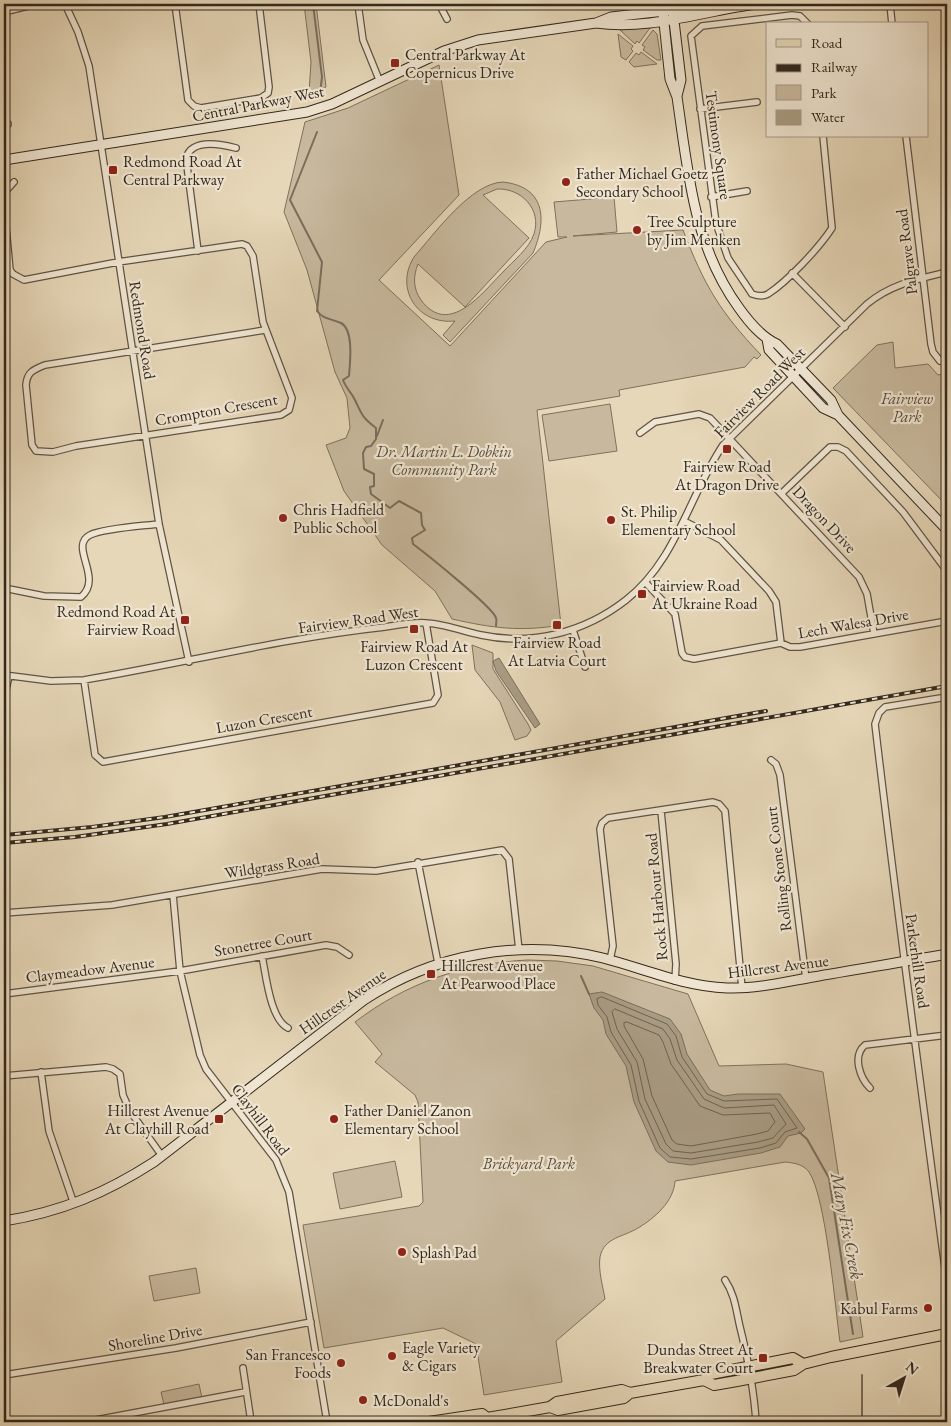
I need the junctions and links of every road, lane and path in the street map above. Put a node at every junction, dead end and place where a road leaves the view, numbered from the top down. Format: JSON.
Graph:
{"nodes":[{"id":1,"x":36,"y":4,"type":"edge"},
{"id":2,"x":65,"y":4,"type":"edge"},
{"id":3,"x":175,"y":4,"type":"edge"},
{"id":4,"x":260,"y":4,"type":"edge"},
{"id":5,"x":358,"y":4,"type":"edge"},
{"id":6,"x":439,"y":4,"type":"edge"},
{"id":7,"x":758,"y":4,"type":"edge"},
{"id":8,"x":890,"y":4,"type":"edge"},
{"id":9,"x":663,"y":11,"type":"edge"},
{"id":10,"x":673,"y":11,"type":"edge"},
{"id":11,"x":4,"y":12,"type":"edge"},
{"id":12,"x":448,"y":19,"type":"dead end"},
{"id":13,"x":806,"y":22,"type":"edge"},
{"id":14,"x":892,"y":22,"type":"edge"},
{"id":15,"x":380,"y":82,"type":"junction"},
{"id":16,"x":677,"y":97,"type":"junction"},
{"id":17,"x":757,"y":102,"type":"dead end"},
{"id":18,"x":700,"y":109,"type":"junction"},
{"id":19,"x":823,"y":138,"type":"edge"},
{"id":20,"x":906,"y":138,"type":"edge"},
{"id":21,"x":102,"y":145,"type":"junction"},
{"id":22,"x":236,"y":148,"type":"dead end"},
{"id":23,"x":4,"y":160,"type":"edge"},
{"id":24,"x":14,"y":182,"type":"dead end"},
{"id":25,"x":747,"y":191,"type":"dead end"},
{"id":26,"x":4,"y":193,"type":"edge"},
{"id":27,"x":711,"y":197,"type":"junction"},
{"id":28,"x":4,"y":206,"type":"edge"},
{"id":29,"x":198,"y":251,"type":"junction"},
{"id":30,"x":118,"y":262,"type":"junction"},
{"id":31,"x":947,"y":272,"type":"edge"},
{"id":32,"x":792,"y":273,"type":"junction"},
{"id":33,"x":923,"y":278,"type":"junction"},
{"id":34,"x":844,"y":327,"type":"junction"},
{"id":35,"x":265,"y":330,"type":"junction"},
{"id":36,"x":767,"y":339,"type":"junction"},
{"id":37,"x":133,"y":350,"type":"junction"},
{"id":38,"x":940,"y":361,"type":"dead end"},
{"id":39,"x":801,"y":369,"type":"junction"},
{"id":40,"x":793,"y":376,"type":"junction"},
{"id":41,"x":838,"y":414,"type":"junction"},
{"id":42,"x":640,"y":433,"type":"dead end"},
{"id":43,"x":145,"y":435,"type":"junction"},
{"id":44,"x":730,"y":438,"type":"junction"},
{"id":45,"x":782,"y":493,"type":"junction"},
{"id":46,"x":684,"y":521,"type":"junction"},
{"id":47,"x":159,"y":524,"type":"junction"},
{"id":48,"x":947,"y":530,"type":"edge"},
{"id":49,"x":947,"y":571,"type":"edge"},
{"id":50,"x":646,"y":583,"type":"junction"},
{"id":51,"x":4,"y":588,"type":"edge"},
{"id":52,"x":947,"y":621,"type":"edge"},
{"id":53,"x":426,"y":623,"type":"junction"},
{"id":54,"x":573,"y":630,"type":"junction"},
{"id":55,"x":874,"y":634,"type":"junction"},
{"id":56,"x":782,"y":643,"type":"junction"},
{"id":57,"x":189,"y":662,"type":"junction"},
{"id":58,"x":585,"y":667,"type":"dead end"},
{"id":59,"x":6,"y":675,"type":"edge"},
{"id":60,"x":84,"y":680,"type":"junction"},
{"id":61,"x":947,"y":698,"type":"edge"},
{"id":62,"x":4,"y":699,"type":"edge"},
{"id":63,"x":771,"y":760,"type":"dead end"},
{"id":64,"x":661,"y":810,"type":"junction"},
{"id":65,"x":418,"y":862,"type":"junction"},
{"id":66,"x":173,"y":895,"type":"junction"},
{"id":67,"x":4,"y":913,"type":"edge"},
{"id":68,"x":519,"y":950,"type":"junction"},
{"id":69,"x":947,"y":954,"type":"edge"},
{"id":70,"x":349,"y":955,"type":"dead end"},
{"id":71,"x":262,"y":956,"type":"junction"},
{"id":72,"x":610,"y":960,"type":"junction"},
{"id":73,"x":903,"y":961,"type":"junction"},
{"id":74,"x":438,"y":964,"type":"junction"},
{"id":75,"x":180,"y":971,"type":"junction"},
{"id":76,"x":806,"y":979,"type":"junction"},
{"id":77,"x":675,"y":981,"type":"junction"},
{"id":78,"x":742,"y":988,"type":"junction"},
{"id":79,"x":4,"y":994,"type":"edge"},
{"id":80,"x":288,"y":1028,"type":"dead end"},
{"id":81,"x":947,"y":1035,"type":"edge"},
{"id":82,"x":915,"y":1039,"type":"junction"},
{"id":83,"x":41,"y":1072,"type":"junction"},
{"id":84,"x":4,"y":1076,"type":"edge"},
{"id":85,"x":870,"y":1088,"type":"dead end"},
{"id":86,"x":231,"y":1102,"type":"junction"},
{"id":87,"x":162,"y":1156,"type":"junction"},
{"id":88,"x":74,"y":1204,"type":"junction"},
{"id":89,"x":4,"y":1221,"type":"edge"},
{"id":90,"x":725,"y":1280,"type":"dead end"},
{"id":91,"x":947,"y":1284,"type":"edge"},
{"id":92,"x":311,"y":1322,"type":"junction"},
{"id":93,"x":947,"y":1334,"type":"edge"},
{"id":94,"x":802,"y":1364,"type":"junction"},
{"id":95,"x":750,"y":1367,"type":"junction"},
{"id":96,"x":243,"y":1368,"type":"dead end"},
{"id":97,"x":4,"y":1375,"type":"edge"},
{"id":98,"x":752,"y":1378,"type":"junction"},
{"id":99,"x":704,"y":1380,"type":"junction"},
{"id":100,"x":245,"y":1392,"type":"junction"},
{"id":101,"x":250,"y":1415,"type":"dead end"},
{"id":102,"x":484,"y":1420,"type":"edge"},
{"id":103,"x":85,"y":1422,"type":"edge"},
{"id":104,"x":328,"y":1422,"type":"edge"},
{"id":105,"x":429,"y":1422,"type":"edge"},
{"id":106,"x":631,"y":1422,"type":"edge"},
{"id":107,"x":646,"y":1422,"type":"edge"},
{"id":108,"x":756,"y":1422,"type":"edge"}],
"edges":[{"from":1,"to":11,"type":"street"},
{"from":2,"to":21,"type":"street","name":"Redmond Road"},
{"from":3,"to":4,"type":"street"},
{"from":5,"to":15,"type":"street"},
{"from":6,"to":12,"type":"street"},
{"from":7,"to":10,"type":"street","name":"Central Parkway West"},
{"from":8,"to":14,"type":"street"},
{"from":9,"to":10,"type":"street","name":"Central Parkway West"},
{"from":9,"to":15,"type":"street","name":"Central Parkway West"},
{"from":9,"to":16,"type":"street"},
{"from":10,"to":16,"type":"street"},
{"from":13,"to":18,"type":"street","name":"Testimony Square"},
{"from":15,"to":21,"type":"street","name":"Central Parkway West"},
{"from":16,"to":36,"type":"street"},
{"from":17,"to":18,"type":"street"},
{"from":18,"to":27,"type":"street","name":"Testimony Square"},
{"from":19,"to":32,"type":"street","name":"Testimony Square"},
{"from":20,"to":33,"type":"street","name":"Palgrave Road"},
{"from":21,"to":23,"type":"street","name":"Central Parkway West"},
{"from":21,"to":30,"type":"street","name":"Redmond Road"},
{"from":22,"to":29,"type":"street"},
{"from":24,"to":26,"type":"street"},
{"from":25,"to":27,"type":"street"},
{"from":27,"to":32,"type":"street","name":"Testimony Square"},
{"from":28,"to":30,"type":"street","name":"Crompton Crescent"},
{"from":29,"to":30,"type":"street","name":"Crompton Crescent"},
{"from":29,"to":35,"type":"street","name":"Crompton Crescent"},
{"from":30,"to":37,"type":"street","name":"Redmond Road"},
{"from":31,"to":33,"type":"street","name":"Fairview Road West"},
{"from":32,"to":34,"type":"street"},
{"from":33,"to":34,"type":"street","name":"Fairview Road West"},
{"from":33,"to":38,"type":"street","name":"Palgrave Road"},
{"from":34,"to":39,"type":"street","name":"Fairview Road West"},
{"from":35,"to":37,"type":"street"},
{"from":35,"to":43,"type":"street","name":"Crompton Crescent"},
{"from":36,"to":39,"type":"street"},
{"from":36,"to":40,"type":"street"},
{"from":37,"to":43,"type":"street","name":"Redmond Road"},
{"from":37,"to":43,"type":"street"},
{"from":39,"to":40,"type":"street","name":"Fairview Road West"},
{"from":39,"to":41,"type":"street"},
{"from":40,"to":41,"type":"street"},
{"from":40,"to":44,"type":"street","name":"Fairview Road West"},
{"from":41,"to":48,"type":"street"},
{"from":42,"to":44,"type":"street","name":"Dragon Drive"},
{"from":43,"to":47,"type":"street","name":"Redmond Road"},
{"from":44,"to":45,"type":"street","name":"Dragon Drive"},
{"from":44,"to":46,"type":"street","name":"Fairview Road West"},
{"from":45,"to":49,"type":"street"},
{"from":45,"to":55,"type":"street","name":"Dragon Drive"},
{"from":46,"to":50,"type":"street","name":"Fairview Road West"},
{"from":46,"to":56,"type":"street","name":"Lech Walesa Drive"},
{"from":47,"to":51,"type":"street"},
{"from":47,"to":57,"type":"street","name":"Redmond Road"},
{"from":50,"to":54,"type":"street","name":"Fairview Road West"},
{"from":50,"to":56,"type":"street"},
{"from":52,"to":55,"type":"street","name":"Lech Walesa Drive"},
{"from":53,"to":54,"type":"street","name":"Fairview Road West"},
{"from":53,"to":57,"type":"street","name":"Fairview Road West"},
{"from":53,"to":60,"type":"street","name":"Luzon Crescent"},
{"from":54,"to":58,"type":"street"},
{"from":55,"to":56,"type":"street","name":"Lech Walesa Drive"},
{"from":57,"to":60,"type":"street","name":"Fairview Road West"},
{"from":59,"to":60,"type":"street","name":"Fairview Road West"},
{"from":59,"to":62,"type":"street"},
{"from":61,"to":73,"type":"street","name":"Parkerhill Road"},
{"from":63,"to":76,"type":"street","name":"Rolling Stone Court"},
{"from":64,"to":72,"type":"street"},
{"from":64,"to":77,"type":"street","name":"Rock Harbour Road"},
{"from":64,"to":78,"type":"street"},
{"from":65,"to":66,"type":"street","name":"Wildgrass Road"},
{"from":65,"to":68,"type":"street","name":"Wildgrass Road"},
{"from":65,"to":74,"type":"street"},
{"from":66,"to":67,"type":"street","name":"Wildgrass Road"},
{"from":66,"to":75,"type":"street","name":"Clayhill Road"},
{"from":68,"to":72,"type":"street","name":"Hillcrest Avenue"},
{"from":68,"to":74,"type":"street","name":"Hillcrest Avenue"},
{"from":69,"to":73,"type":"street","name":"Hillcrest Avenue"},
{"from":70,"to":71,"type":"street","name":"Stonetree Court"},
{"from":71,"to":75,"type":"street","name":"Stonetree Court"},
{"from":71,"to":80,"type":"street"},
{"from":72,"to":77,"type":"street","name":"Hillcrest Avenue"},
{"from":73,"to":76,"type":"street","name":"Hillcrest Avenue"},
{"from":73,"to":82,"type":"street","name":"Parkerhill Road"},
{"from":74,"to":86,"type":"street","name":"Hillcrest Avenue"},
{"from":75,"to":79,"type":"street","name":"Claymeadow Avenue"},
{"from":75,"to":86,"type":"street","name":"Clayhill Road"},
{"from":76,"to":78,"type":"street","name":"Hillcrest Avenue"},
{"from":77,"to":78,"type":"street","name":"Hillcrest Avenue"},
{"from":81,"to":82,"type":"street"},
{"from":82,"to":85,"type":"street"},
{"from":82,"to":91,"type":"street","name":"Parkerhill Road"},
{"from":83,"to":84,"type":"street"},
{"from":83,"to":87,"type":"street"},
{"from":83,"to":88,"type":"street"},
{"from":86,"to":87,"type":"street","name":"Hillcrest Avenue"},
{"from":86,"to":92,"type":"street","name":"Clayhill Road"},
{"from":87,"to":88,"type":"street","name":"Hillcrest Avenue"},
{"from":88,"to":89,"type":"street","name":"Hillcrest Avenue"},
{"from":90,"to":95,"type":"street"},
{"from":92,"to":97,"type":"street","name":"Shoreline Drive"},
{"from":92,"to":104,"type":"street","name":"Clayhill Road"},
{"from":93,"to":94,"type":"main road"},
{"from":94,"to":95,"type":"main road"},
{"from":94,"to":98,"type":"main road"},
{"from":95,"to":98,"type":"street"},
{"from":95,"to":99,"type":"main road"},
{"from":96,"to":100,"type":"street"},
{"from":98,"to":99,"type":"main road"},
{"from":98,"to":108,"type":"street"},
{"from":99,"to":102,"type":"main road"},
{"from":100,"to":101,"type":"street"},
{"from":100,"to":103,"type":"street"},
{"from":102,"to":105,"type":"main road"},
{"from":106,"to":107,"type":"street"}]}
